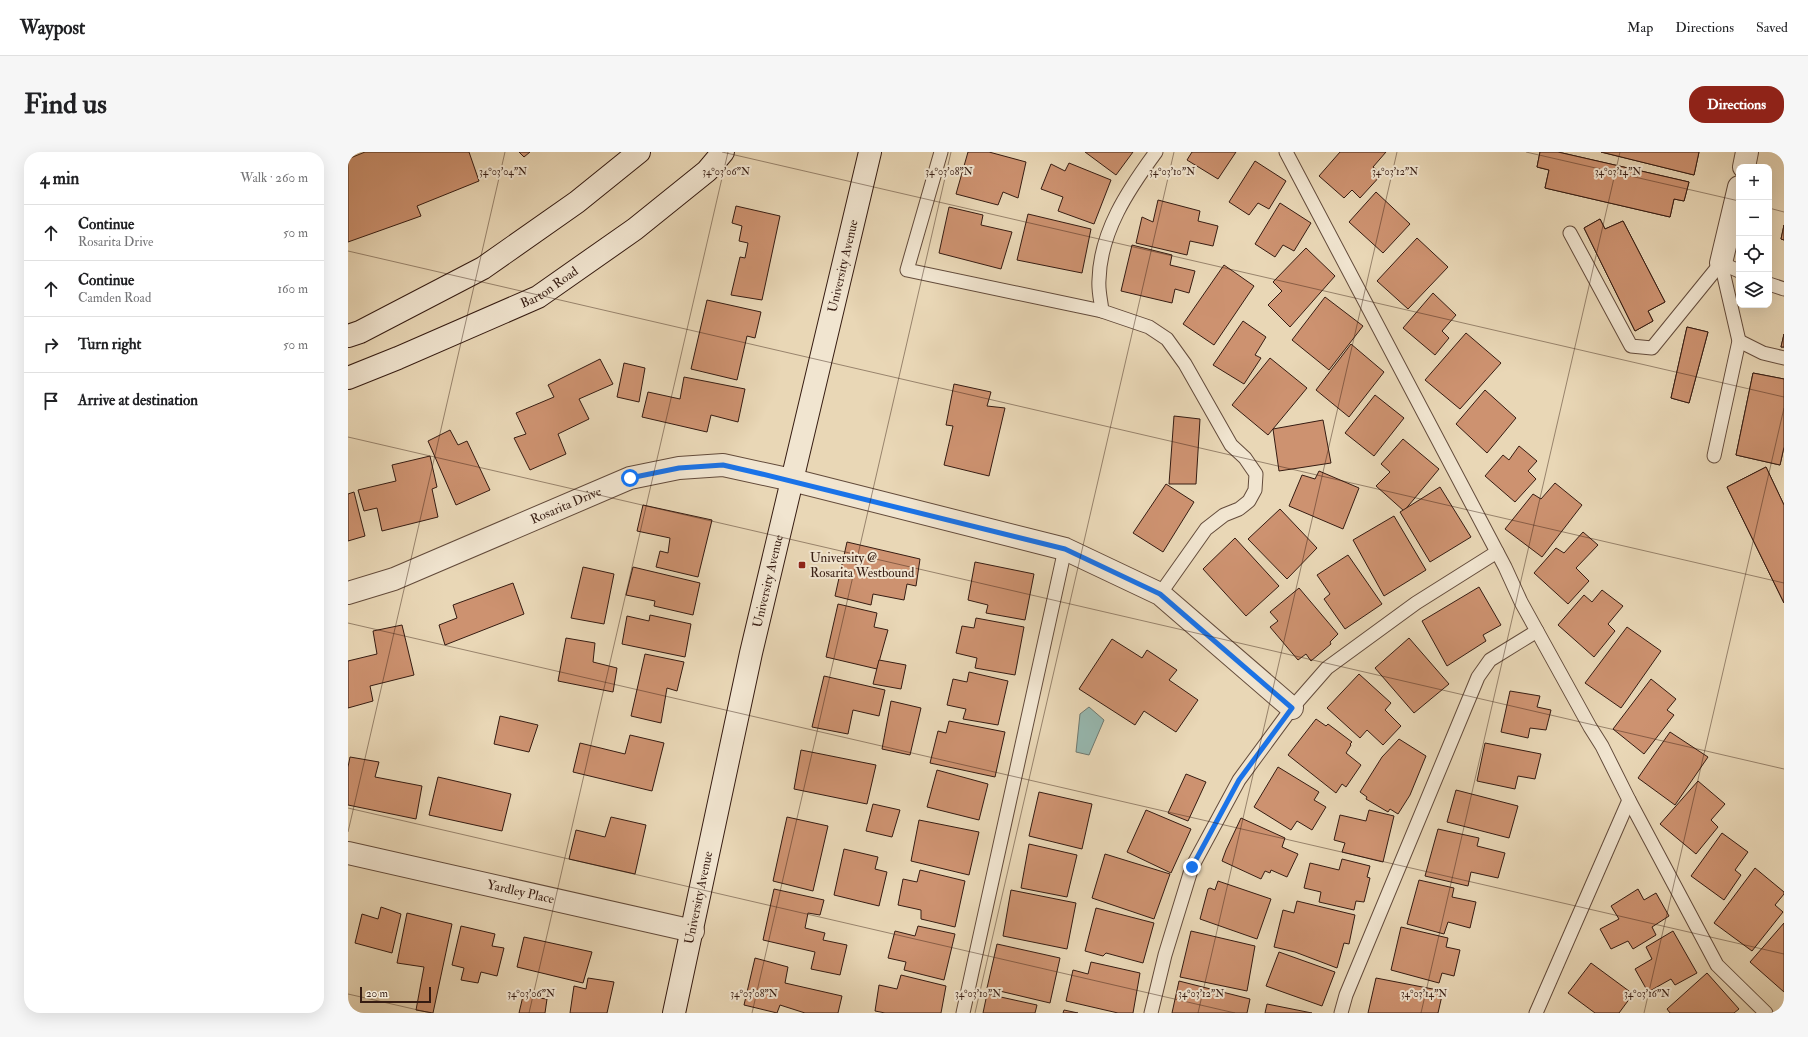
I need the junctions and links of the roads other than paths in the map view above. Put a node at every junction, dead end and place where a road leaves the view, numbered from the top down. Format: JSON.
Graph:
{"nodes":[{"id":1,"x":639,"y":152,"type":"edge"},
{"id":2,"x":724,"y":152,"type":"edge"},
{"id":3,"x":870,"y":152,"type":"edge"},
{"id":4,"x":940,"y":152,"type":"edge"},
{"id":5,"x":1156,"y":152,"type":"edge"},
{"id":6,"x":1286,"y":152,"type":"edge"},
{"id":7,"x":1747,"y":152,"type":"edge"},
{"id":8,"x":1745,"y":164,"type":"edge"},
{"id":9,"x":1738,"y":200,"type":"edge"},
{"id":10,"x":1570,"y":233,"type":"dead end"},
{"id":11,"x":1730,"y":267,"type":"edge"},
{"id":12,"x":1772,"y":285,"type":"edge"},
{"id":13,"x":1784,"y":289,"type":"edge"},
{"id":14,"x":1102,"y":311,"type":"junction"},
{"id":15,"x":348,"y":336,"type":"edge"},
{"id":16,"x":1739,"y":342,"type":"junction"},
{"id":17,"x":1784,"y":358,"type":"edge"},
{"id":18,"x":348,"y":378,"type":"edge"},
{"id":19,"x":1714,"y":456,"type":"dead end"},
{"id":20,"x":792,"y":480,"type":"junction"},
{"id":21,"x":1065,"y":549,"type":"junction"},
{"id":22,"x":1497,"y":552,"type":"junction"},
{"id":23,"x":348,"y":593,"type":"edge"},
{"id":24,"x":1160,"y":594,"type":"junction"},
{"id":25,"x":1537,"y":631,"type":"junction"},
{"id":26,"x":1292,"y":708,"type":"junction"},
{"id":27,"x":1629,"y":800,"type":"junction"},
{"id":28,"x":348,"y":853,"type":"edge"},
{"id":29,"x":693,"y":931,"type":"junction"},
{"id":30,"x":674,"y":1013,"type":"edge"},
{"id":31,"x":962,"y":1013,"type":"edge"},
{"id":32,"x":1151,"y":1013,"type":"edge"},
{"id":33,"x":1341,"y":1013,"type":"edge"},
{"id":34,"x":1536,"y":1013,"type":"edge"},
{"id":35,"x":1766,"y":1013,"type":"edge"}],
"edges":[{"from":1,"to":15,"type":"street"},
{"from":2,"to":18,"type":"street","name":"Barton Road"},
{"from":3,"to":20,"type":"street","name":"University Avenue"},
{"from":4,"to":14,"type":"lane"},
{"from":5,"to":14,"type":"lane"},
{"from":6,"to":22,"type":"lane"},
{"from":7,"to":8,"type":"street"},
{"from":9,"to":11,"type":"street"},
{"from":10,"to":11,"type":"lane"},
{"from":11,"to":16,"type":"lane"},
{"from":12,"to":13,"type":"lane"},
{"from":14,"to":24,"type":"lane"},
{"from":16,"to":17,"type":"lane"},
{"from":16,"to":19,"type":"lane"},
{"from":20,"to":21,"type":"street","name":"Rosarita Drive"},
{"from":20,"to":23,"type":"street","name":"Rosarita Drive"},
{"from":20,"to":29,"type":"street","name":"University Avenue"},
{"from":21,"to":24,"type":"street","name":"Rosarita Drive"},
{"from":21,"to":31,"type":"lane"},
{"from":22,"to":25,"type":"lane"},
{"from":22,"to":26,"type":"lane"},
{"from":24,"to":26,"type":"street","name":"Rosarita Drive"},
{"from":25,"to":27,"type":"lane"},
{"from":25,"to":33,"type":"lane"},
{"from":26,"to":32,"type":"lane"},
{"from":27,"to":34,"type":"lane"},
{"from":27,"to":35,"type":"lane"},
{"from":28,"to":29,"type":"street","name":"Yardley Place"},
{"from":29,"to":30,"type":"street","name":"University Avenue"}]}
